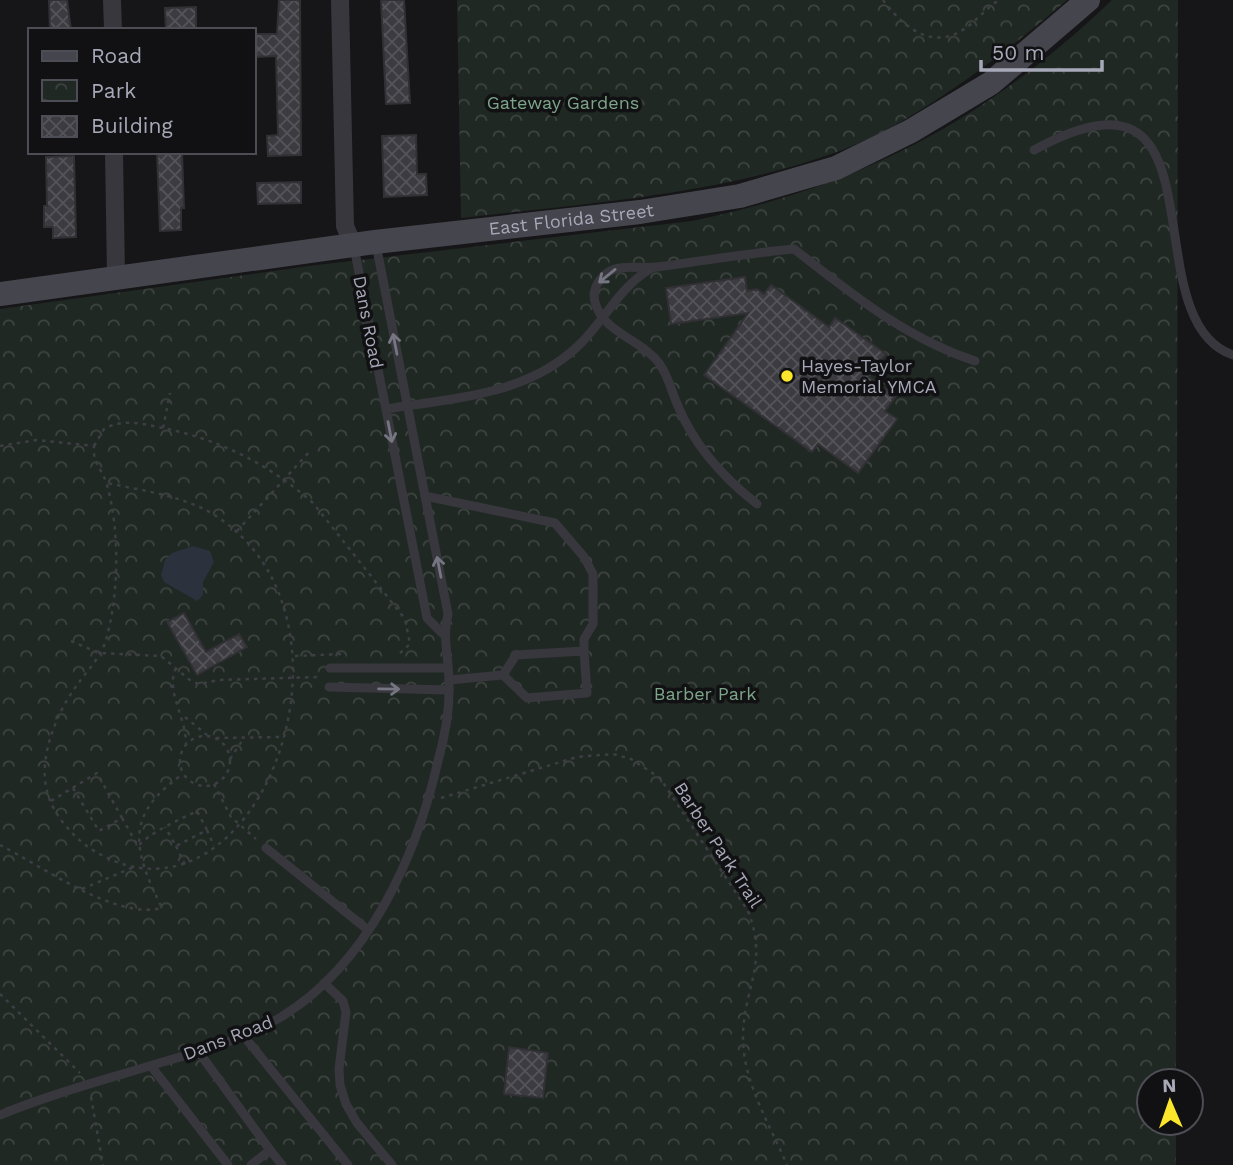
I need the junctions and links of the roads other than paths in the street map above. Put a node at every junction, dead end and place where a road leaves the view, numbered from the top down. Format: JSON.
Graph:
{"nodes":[{"id":1,"x":112,"y":0,"type":"edge"},
{"id":2,"x":340,"y":0,"type":"edge"},
{"id":3,"x":1088,"y":0,"type":"edge"},
{"id":4,"x":113,"y":28,"type":"edge"},
{"id":5,"x":1148,"y":127,"type":"dead end"},
{"id":6,"x":1034,"y":150,"type":"dead end"},
{"id":7,"x":114,"y":154,"type":"edge"},
{"id":8,"x":364,"y":243,"type":"junction"},
{"id":9,"x":653,"y":267,"type":"junction"},
{"id":10,"x":116,"y":276,"type":"junction"},
{"id":11,"x":1195,"y":289,"type":"dead end"},
{"id":12,"x":0,"y":294,"type":"edge"},
{"id":13,"x":602,"y":318,"type":"junction"},
{"id":14,"x":1233,"y":355,"type":"edge"},
{"id":15,"x":975,"y":361,"type":"dead end"},
{"id":16,"x":407,"y":406,"type":"junction"},
{"id":17,"x":386,"y":409,"type":"junction"},
{"id":18,"x":425,"y":496,"type":"junction"},
{"id":19,"x":757,"y":504,"type":"dead end"},
{"id":20,"x":443,"y":634,"type":"junction"},
{"id":21,"x":584,"y":651,"type":"junction"},
{"id":22,"x":448,"y":668,"type":"junction"},
{"id":23,"x":330,"y":672,"type":"road end"},
{"id":24,"x":503,"y":675,"type":"junction"},
{"id":25,"x":449,"y":685,"type":"junction"},
{"id":26,"x":329,"y":687,"type":"dead end"},
{"id":27,"x":267,"y":848,"type":"dead end"},
{"id":28,"x":369,"y":930,"type":"junction"},
{"id":29,"x":324,"y":983,"type":"junction"},
{"id":30,"x":243,"y":1035,"type":"junction"},
{"id":31,"x":198,"y":1051,"type":"junction"},
{"id":32,"x":151,"y":1066,"type":"junction"},
{"id":33,"x":0,"y":1115,"type":"edge"},
{"id":34,"x":270,"y":1150,"type":"junction"},
{"id":35,"x":228,"y":1165,"type":"edge"},
{"id":36,"x":251,"y":1165,"type":"edge"},
{"id":37,"x":282,"y":1165,"type":"edge"},
{"id":38,"x":348,"y":1165,"type":"edge"},
{"id":39,"x":392,"y":1165,"type":"edge"}],
"edges":[{"from":1,"to":4,"type":"street"},
{"from":2,"to":8,"type":"street","name":"Dans Road"},
{"from":3,"to":8,"type":"main road","name":"East Florida Street"},
{"from":5,"to":6,"type":"lane"},
{"from":7,"to":10,"type":"street"},
{"from":8,"to":10,"type":"main road","name":"East Florida Street"},
{"from":16,"to":8,"type":"lane","name":"Dans Road","one_way":true},
{"from":8,"to":17,"type":"lane","name":"Dans Road"},
{"from":9,"to":13,"type":"lane"},
{"from":9,"to":13,"type":"lane","one_way":true},
{"from":9,"to":15,"type":"lane"},
{"from":10,"to":12,"type":"main road","name":"East Florida Street"},
{"from":11,"to":14,"type":"lane"},
{"from":13,"to":16,"type":"lane"},
{"from":13,"to":19,"type":"lane"},
{"from":16,"to":17,"type":"lane"},
{"from":16,"to":18,"type":"lane","name":"Dans Road"},
{"from":17,"to":20,"type":"lane","name":"Dans Road","one_way":true},
{"from":20,"to":18,"type":"lane","name":"Dans Road","one_way":true},
{"from":18,"to":21,"type":"lane"},
{"from":20,"to":22,"type":"lane","name":"Dans Road"},
{"from":21,"to":24,"type":"lane"},
{"from":21,"to":24,"type":"lane"},
{"from":22,"to":23,"type":"lane"},
{"from":22,"to":25,"type":"lane","name":"Dans Road"},
{"from":24,"to":25,"type":"lane"},
{"from":26,"to":25,"type":"lane","one_way":true},
{"from":25,"to":28,"type":"lane","name":"Dans Road"},
{"from":27,"to":28,"type":"lane"},
{"from":28,"to":29,"type":"lane","name":"Dans Road"},
{"from":29,"to":30,"type":"lane","name":"Dans Road"},
{"from":29,"to":39,"type":"lane"},
{"from":30,"to":31,"type":"lane","name":"Dans Road"},
{"from":30,"to":38,"type":"lane"},
{"from":31,"to":32,"type":"lane","name":"Dans Road"},
{"from":31,"to":34,"type":"lane"},
{"from":32,"to":33,"type":"lane","name":"Dans Road"},
{"from":32,"to":35,"type":"lane"},
{"from":34,"to":36,"type":"lane"},
{"from":34,"to":37,"type":"lane"}]}
